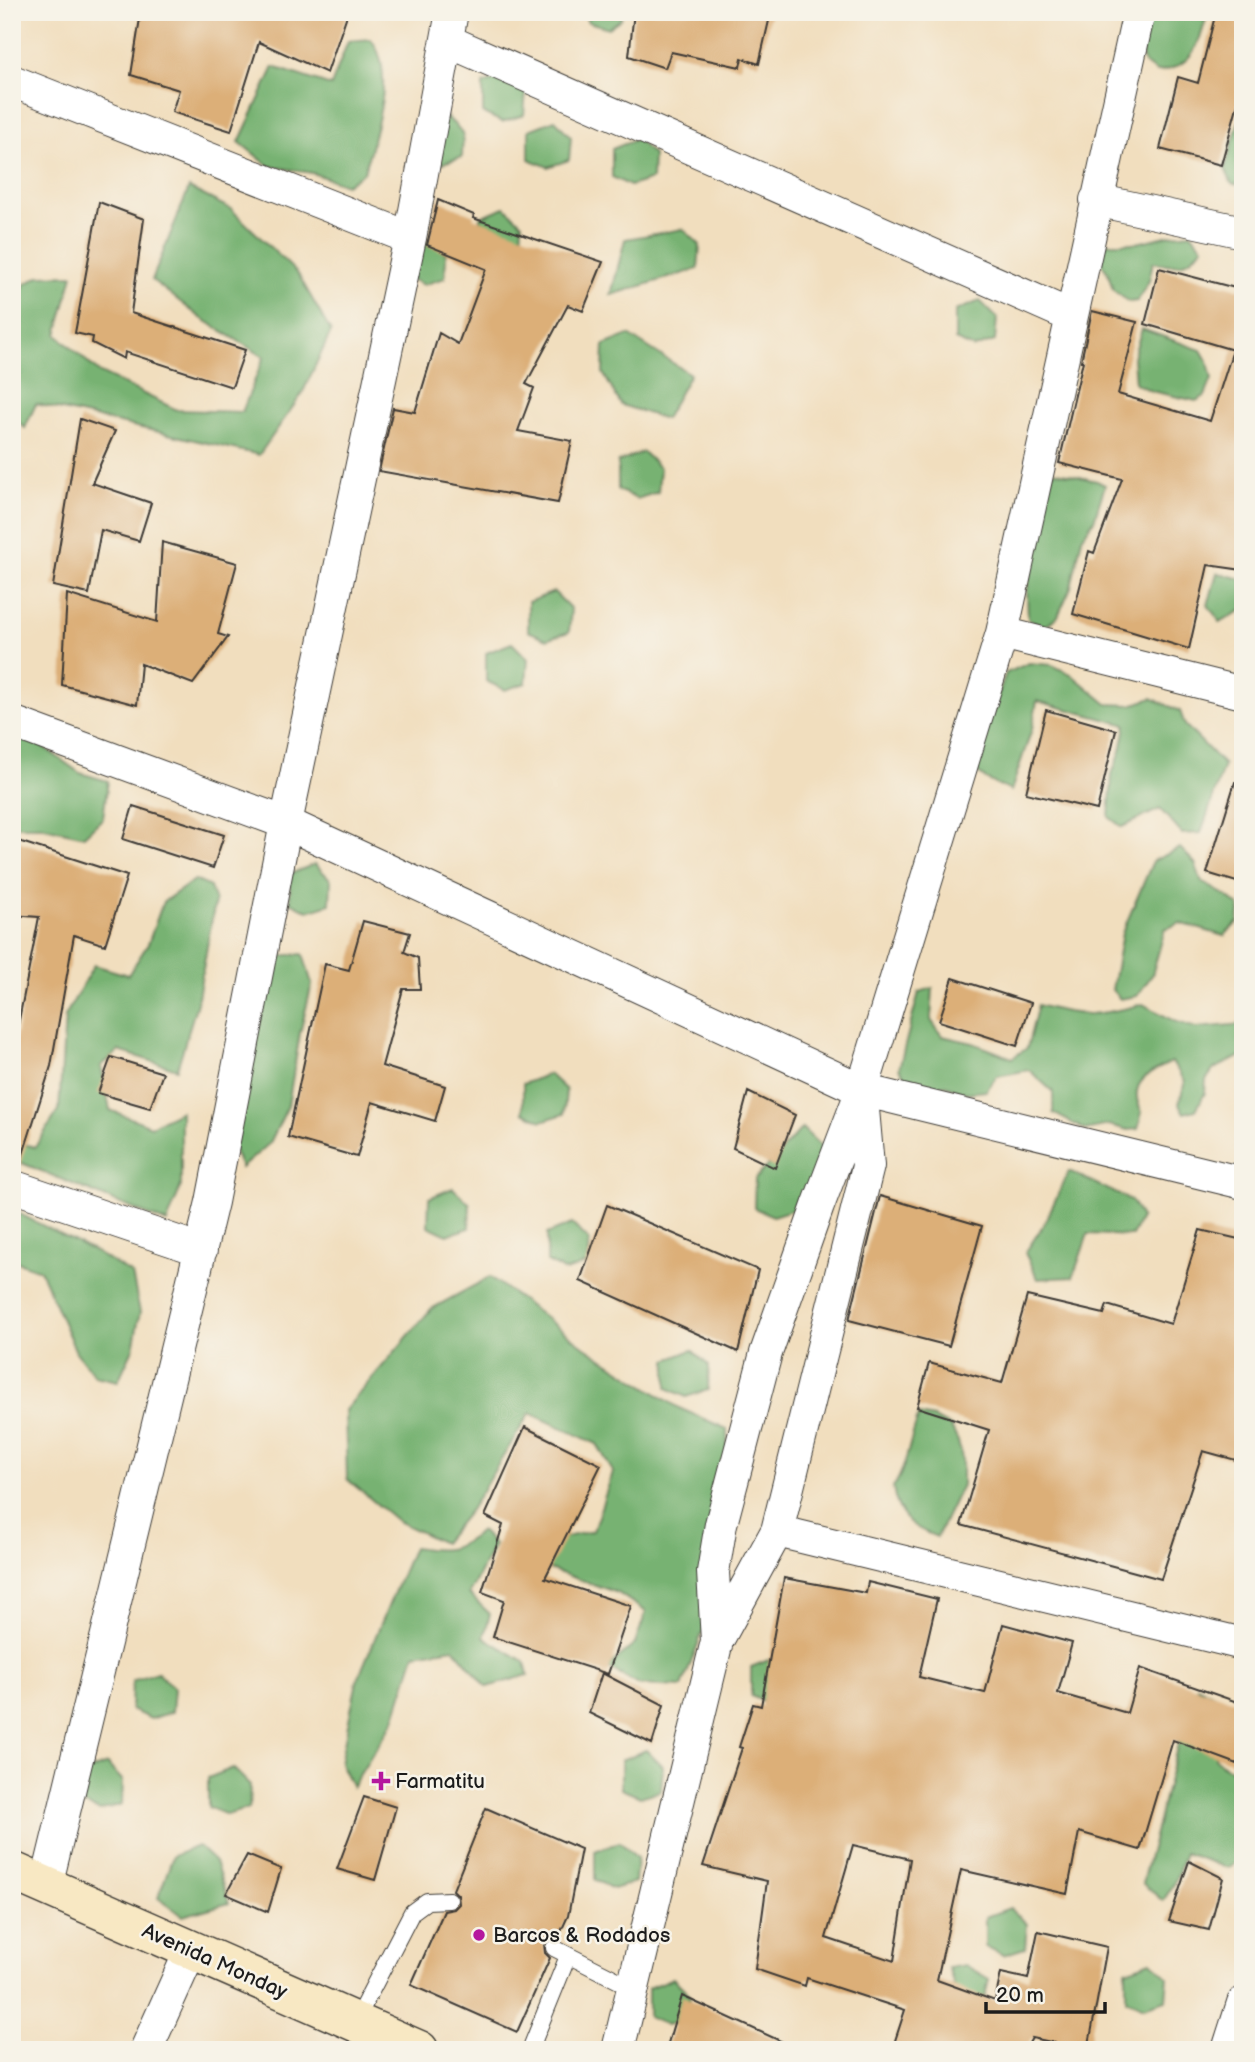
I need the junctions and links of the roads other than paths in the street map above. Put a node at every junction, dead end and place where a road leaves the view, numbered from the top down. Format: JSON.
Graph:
{"nodes":[{"id":1,"x":1139,"y":12,"type":"edge"},
{"id":2,"x":450,"y":27,"type":"edge"},
{"id":3,"x":12,"y":81,"type":"edge"},
{"id":4,"x":1096,"y":200,"type":"junction"},
{"id":5,"x":1243,"y":232,"type":"edge"},
{"id":6,"x":410,"y":237,"type":"junction"},
{"id":7,"x":1071,"y":316,"type":"junction"},
{"id":8,"x":1002,"y":633,"type":"junction"},
{"id":9,"x":1243,"y":693,"type":"edge"},
{"id":10,"x":12,"y":722,"type":"edge"},
{"id":11,"x":286,"y":823,"type":"junction"},
{"id":12,"x":862,"y":1090,"type":"junction"},
{"id":13,"x":1243,"y":1183,"type":"edge"},
{"id":14,"x":12,"y":1186,"type":"edge"},
{"id":15,"x":201,"y":1250,"type":"junction"},
{"id":16,"x":777,"y":1531,"type":"junction"},
{"id":17,"x":717,"y":1641,"type":"junction"},
{"id":18,"x":1243,"y":1644,"type":"edge"},
{"id":19,"x":12,"y":1871,"type":"edge"},
{"id":20,"x":46,"y":1886,"type":"junction"},
{"id":21,"x":449,"y":1900,"type":"dead end"},
{"id":22,"x":191,"y":1951,"type":"junction"},
{"id":23,"x":633,"y":1988,"type":"junction"},
{"id":24,"x":1243,"y":2003,"type":"edge"},
{"id":25,"x":355,"y":2022,"type":"junction"},
{"id":26,"x":146,"y":2050,"type":"edge"},
{"id":27,"x":419,"y":2050,"type":"edge"},
{"id":28,"x":530,"y":2050,"type":"edge"},
{"id":29,"x":618,"y":2050,"type":"edge"},
{"id":30,"x":1228,"y":2050,"type":"edge"}],
"edges":[{"from":1,"to":4,"type":"street"},
{"from":2,"to":6,"type":"street"},
{"from":2,"to":7,"type":"street"},
{"from":3,"to":6,"type":"street"},
{"from":4,"to":5,"type":"street"},
{"from":4,"to":7,"type":"street"},
{"from":6,"to":11,"type":"street"},
{"from":7,"to":8,"type":"street"},
{"from":8,"to":9,"type":"street"},
{"from":8,"to":12,"type":"street"},
{"from":10,"to":11,"type":"street"},
{"from":11,"to":12,"type":"street"},
{"from":11,"to":15,"type":"street"},
{"from":12,"to":13,"type":"street"},
{"from":12,"to":16,"type":"street"},
{"from":12,"to":17,"type":"street"},
{"from":14,"to":15,"type":"street"},
{"from":15,"to":20,"type":"street"},
{"from":16,"to":17,"type":"street"},
{"from":16,"to":18,"type":"street"},
{"from":17,"to":23,"type":"street"},
{"from":19,"to":20,"type":"main road","name":"Avenida Monday"},
{"from":20,"to":22,"type":"main road","name":"Avenida Monday"},
{"from":21,"to":25,"type":"lane"},
{"from":22,"to":25,"type":"main road","name":"Avenida Monday"},
{"from":22,"to":26,"type":"street"},
{"from":23,"to":28,"type":"lane"},
{"from":23,"to":29,"type":"street"},
{"from":24,"to":30,"type":"street"},
{"from":25,"to":27,"type":"main road","name":"Avenida Monday"}]}
